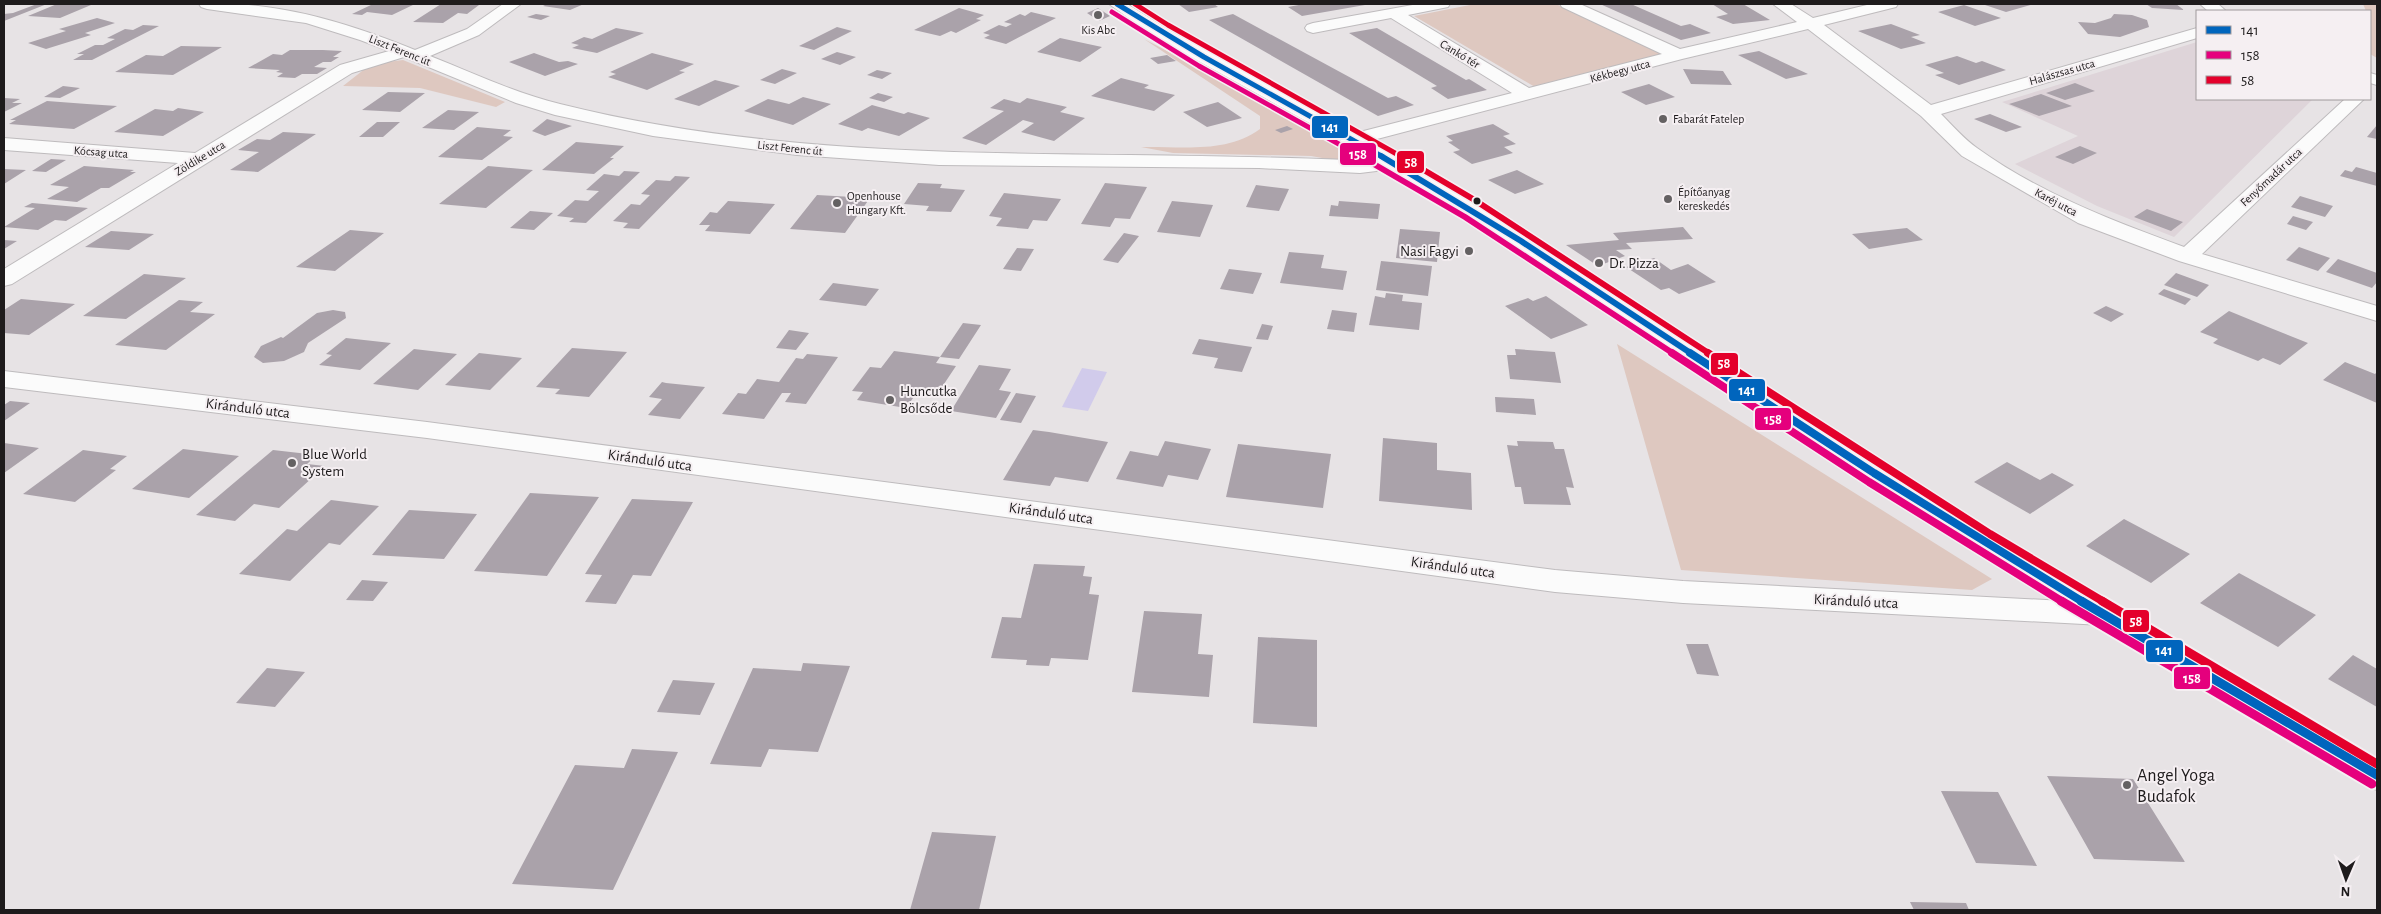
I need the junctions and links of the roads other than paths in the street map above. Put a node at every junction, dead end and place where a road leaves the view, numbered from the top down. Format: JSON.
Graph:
{"nodes":[{"id":1,"x":207,"y":4,"type":"edge"},
{"id":2,"x":513,"y":4,"type":"edge"},
{"id":3,"x":1117,"y":4,"type":"edge"},
{"id":4,"x":1442,"y":4,"type":"edge"},
{"id":5,"x":1568,"y":4,"type":"edge"},
{"id":6,"x":1781,"y":4,"type":"edge"},
{"id":7,"x":1890,"y":4,"type":"edge"},
{"id":8,"x":1393,"y":13,"type":"junction"},
{"id":9,"x":1811,"y":23,"type":"junction"},
{"id":10,"x":1313,"y":28,"type":"dead end"},
{"id":11,"x":2196,"y":33,"type":"edge"},
{"id":12,"x":409,"y":54,"type":"junction"},
{"id":13,"x":1678,"y":55,"type":"junction"},
{"id":14,"x":1528,"y":95,"type":"junction"},
{"id":15,"x":2354,"y":100,"type":"edge"},
{"id":16,"x":1928,"y":112,"type":"junction"},
{"id":17,"x":1351,"y":140,"type":"junction"},
{"id":18,"x":4,"y":144,"type":"edge"},
{"id":19,"x":198,"y":160,"type":"junction"},
{"id":20,"x":1394,"y":164,"type":"junction"},
{"id":21,"x":2186,"y":256,"type":"junction"},
{"id":22,"x":4,"y":279,"type":"edge"},
{"id":23,"x":2377,"y":314,"type":"edge"},
{"id":24,"x":4,"y":379,"type":"edge"},
{"id":25,"x":2102,"y":614,"type":"junction"},
{"id":26,"x":2377,"y":775,"type":"edge"}],
"edges":[{"from":1,"to":12,"type":"street","name":"Liszt Ferenc út"},
{"from":2,"to":12,"type":"street","name":"Zöldike utca"},
{"from":3,"to":17,"type":"street"},
{"from":4,"to":8,"type":"street"},
{"from":5,"to":13,"type":"street"},
{"from":6,"to":9,"type":"street","name":"Karéj utca"},
{"from":7,"to":9,"type":"street","name":"Kékbegy utca"},
{"from":8,"to":10,"type":"street"},
{"from":8,"to":14,"type":"street","name":"Cankó tér"},
{"from":9,"to":13,"type":"street","name":"Kékbegy utca"},
{"from":9,"to":16,"type":"street","name":"Karéj utca"},
{"from":11,"to":16,"type":"street","name":"Halászsas utca"},
{"from":12,"to":19,"type":"street","name":"Zöldike utca"},
{"from":12,"to":20,"type":"street","name":"Liszt Ferenc út"},
{"from":13,"to":14,"type":"street","name":"Kékbegy utca"},
{"from":14,"to":17,"type":"street","name":"Kékbegy utca"},
{"from":15,"to":21,"type":"street","name":"Fenyőmadár utca"},
{"from":16,"to":21,"type":"street","name":"Karéj utca"},
{"from":17,"to":20,"type":"street"},
{"from":18,"to":19,"type":"street","name":"Kócsag utca"},
{"from":19,"to":22,"type":"street","name":"Zöldike utca"},
{"from":20,"to":25,"type":"street"},
{"from":21,"to":23,"type":"street","name":"Karéj utca"},
{"from":24,"to":25,"type":"street","name":"Kiránduló utca"},
{"from":25,"to":26,"type":"street"}]}
